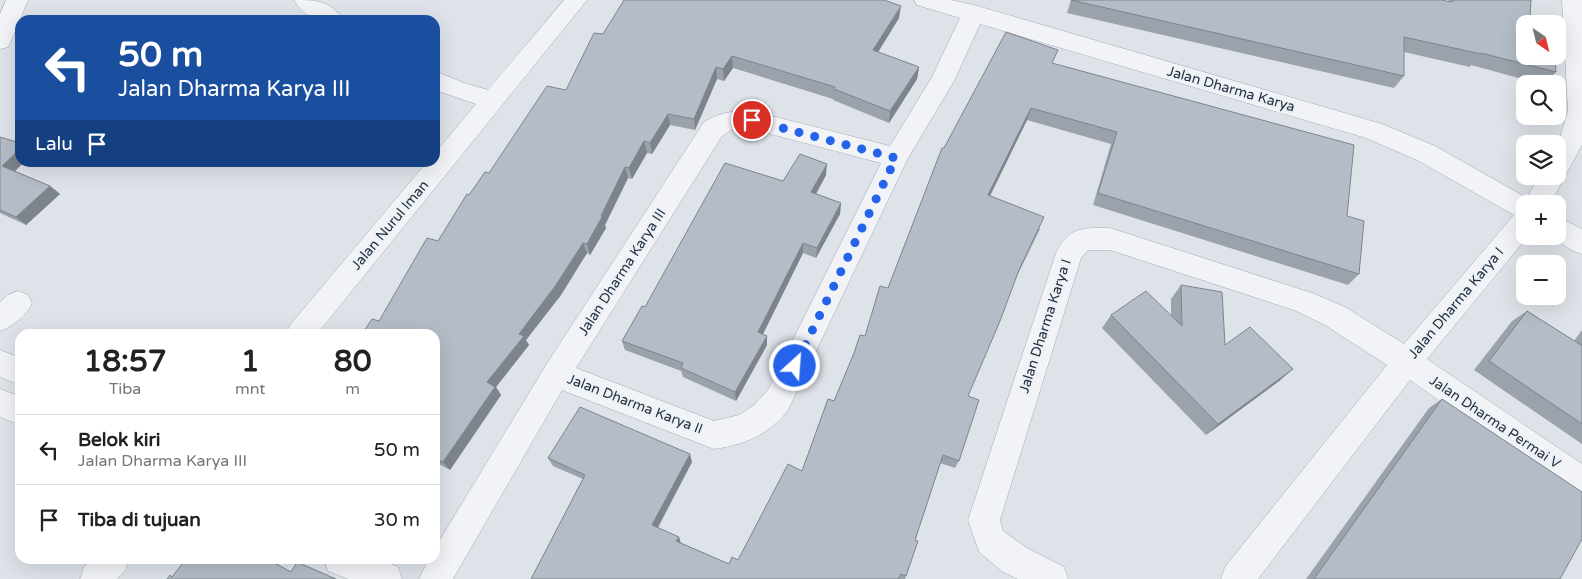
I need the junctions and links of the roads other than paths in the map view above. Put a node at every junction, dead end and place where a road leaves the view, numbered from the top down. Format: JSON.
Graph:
{"nodes":[{"id":1,"x":17,"y":0,"type":"edge"},
{"id":2,"x":305,"y":0,"type":"edge"},
{"id":3,"x":576,"y":0,"type":"edge"},
{"id":4,"x":925,"y":0,"type":"edge"},
{"id":5,"x":1573,"y":0,"type":"edge"},
{"id":6,"x":976,"y":8,"type":"edge"},
{"id":7,"x":325,"y":15,"type":"edge"},
{"id":8,"x":2,"y":32,"type":"edge"},
{"id":9,"x":440,"y":82,"type":"edge"},
{"id":10,"x":493,"y":100,"type":"junction"},
{"id":11,"x":1566,"y":152,"type":"edge"},
{"id":12,"x":896,"y":158,"type":"junction"},
{"id":13,"x":440,"y":164,"type":"edge"},
{"id":14,"x":438,"y":167,"type":"edge"},
{"id":15,"x":1516,"y":204,"type":"edge"},
{"id":16,"x":1516,"y":232,"type":"edge"},
{"id":17,"x":1566,"y":233,"type":"edge"},
{"id":18,"x":1582,"y":243,"type":"edge"},
{"id":19,"x":304,"y":329,"type":"edge"},
{"id":20,"x":1407,"y":362,"type":"junction"},
{"id":21,"x":0,"y":364,"type":"edge"},
{"id":22,"x":15,"y":370,"type":"edge"},
{"id":23,"x":556,"y":374,"type":"junction"},
{"id":24,"x":0,"y":403,"type":"edge"},
{"id":25,"x":15,"y":408,"type":"edge"},
{"id":26,"x":1582,"y":482,"type":"edge"},
{"id":27,"x":109,"y":564,"type":"edge"},
{"id":28,"x":352,"y":564,"type":"edge"},
{"id":29,"x":96,"y":579,"type":"edge"},
{"id":30,"x":386,"y":579,"type":"edge"},
{"id":31,"x":435,"y":579,"type":"edge"},
{"id":32,"x":1052,"y":579,"type":"edge"},
{"id":33,"x":1237,"y":579,"type":"edge"}],
"edges":[{"from":1,"to":8,"type":"street"},
{"from":2,"to":7,"type":"street"},
{"from":3,"to":10,"type":"street","name":"Jalan Nurul Iman"},
{"from":4,"to":6,"type":"street","name":"Jalan Dharma Karya"},
{"from":5,"to":11,"type":"street"},
{"from":6,"to":12,"type":"street","name":"Jalan Dharma Karya II"},
{"from":6,"to":15,"type":"street","name":"Jalan Dharma Karya"},
{"from":9,"to":10,"type":"street"},
{"from":10,"to":13,"type":"street","name":"Jalan Nurul Iman"},
{"from":12,"to":23,"type":"street","name":"Jalan Dharma Karya III"},
{"from":12,"to":23,"type":"street","name":"Jalan Dharma Karya II"},
{"from":14,"to":19,"type":"street","name":"Jalan Nurul Iman"},
{"from":16,"to":20,"type":"street","name":"Jalan Dharma Karya I"},
{"from":17,"to":18,"type":"street"},
{"from":20,"to":26,"type":"street","name":"Jalan Dharma Permai V"},
{"from":20,"to":32,"type":"street","name":"Jalan Dharma Karya I"},
{"from":20,"to":33,"type":"street","name":"Jalan Dharma Karya I"},
{"from":21,"to":22,"type":"street"},
{"from":23,"to":31,"type":"street","name":"Jalan Dharma Karya III"},
{"from":24,"to":25,"type":"street"},
{"from":27,"to":29,"type":"street"},
{"from":28,"to":30,"type":"street"}]}
